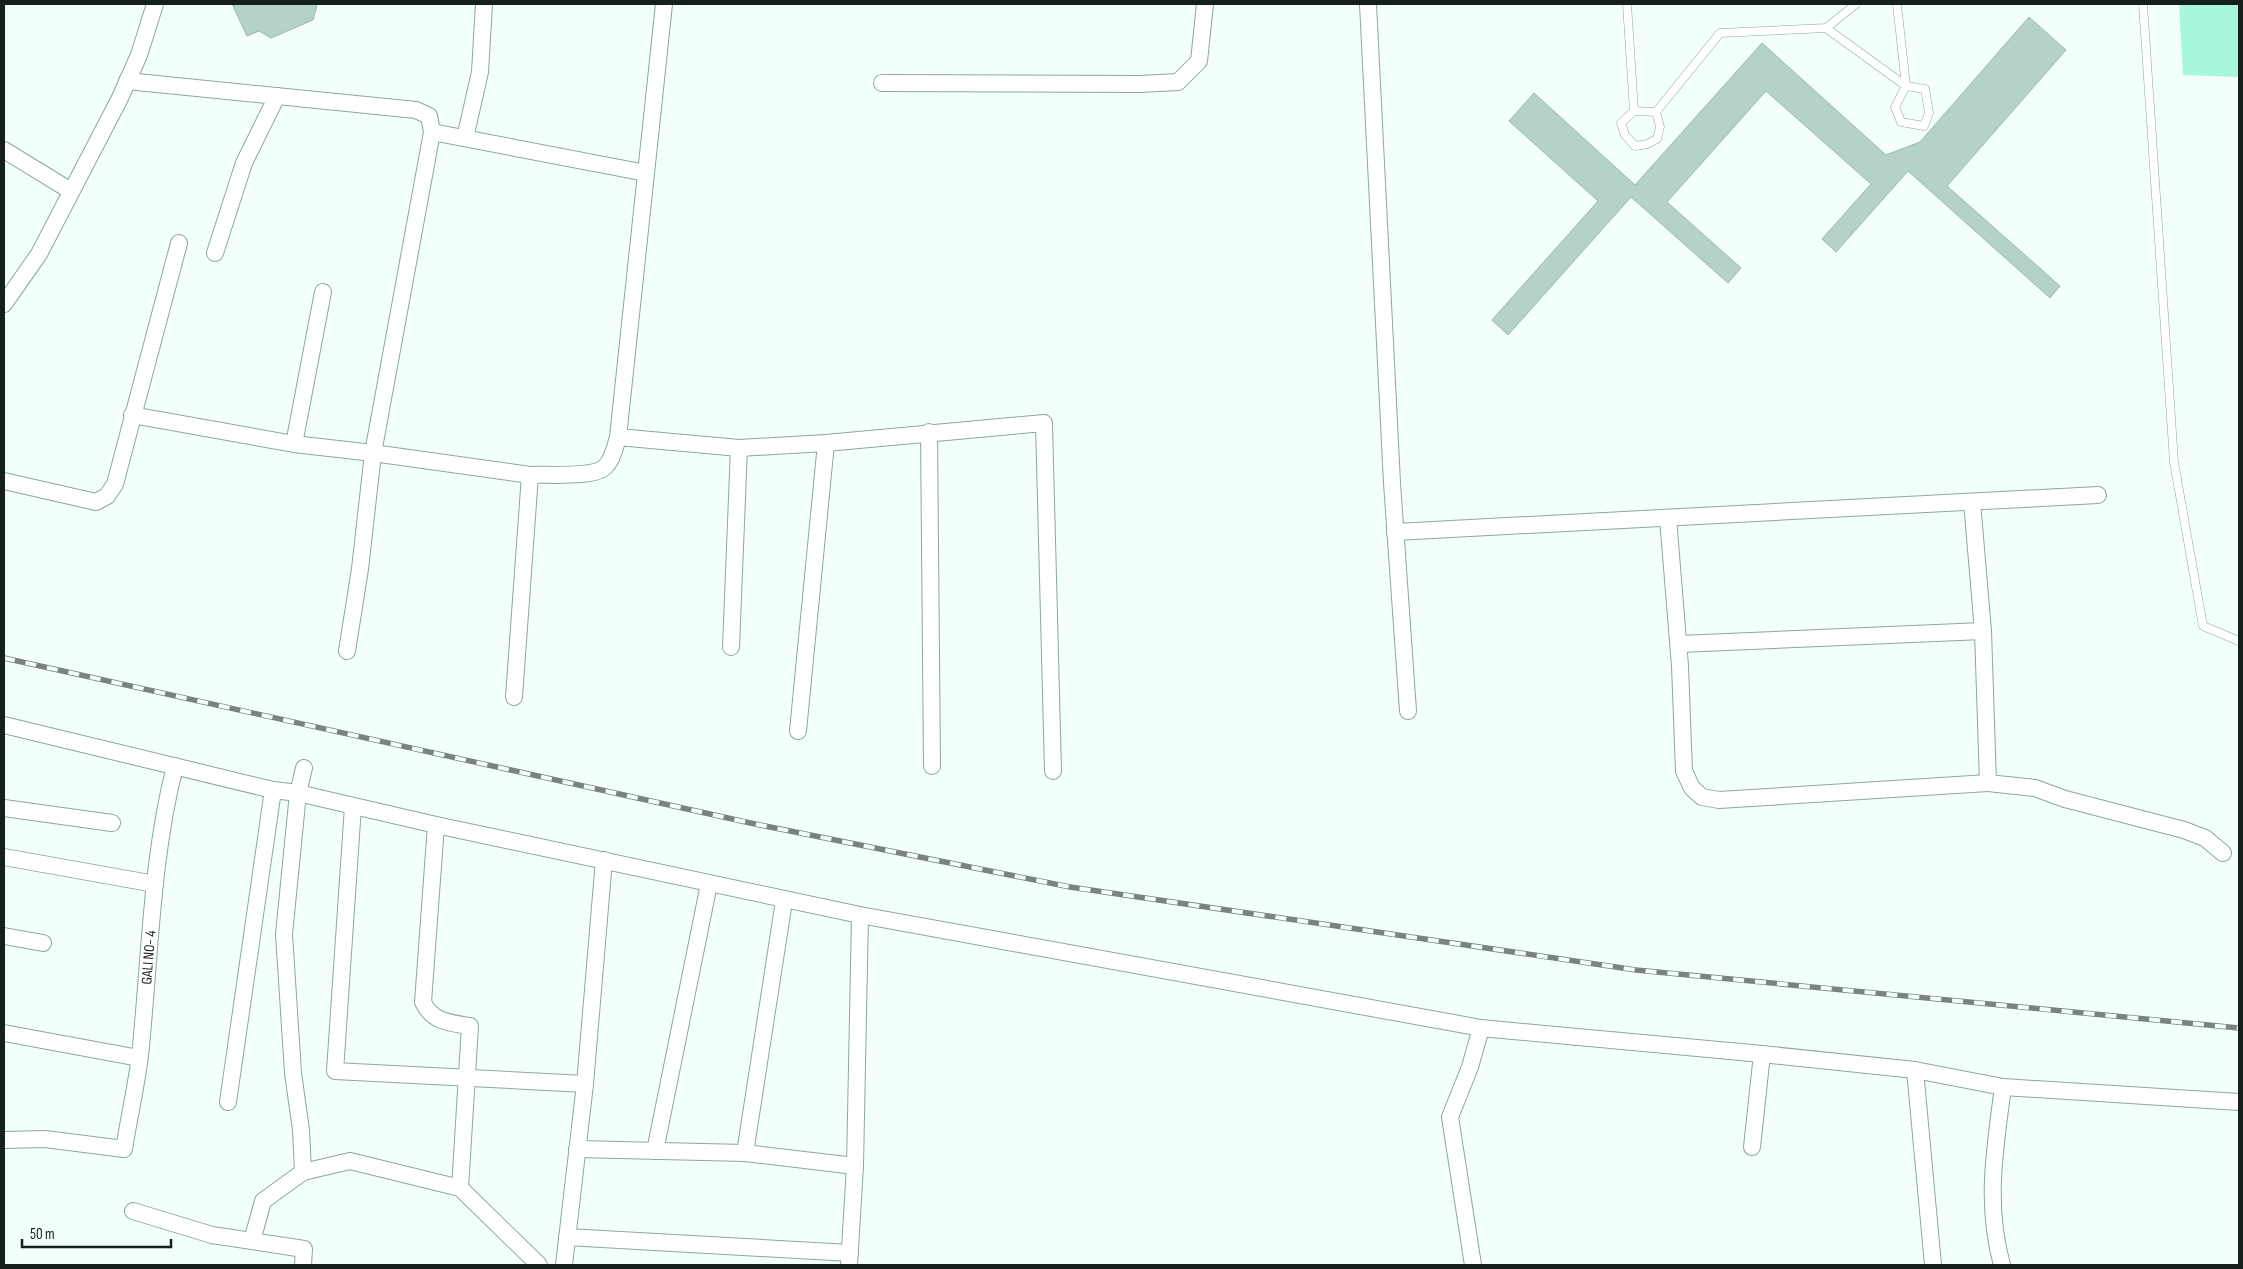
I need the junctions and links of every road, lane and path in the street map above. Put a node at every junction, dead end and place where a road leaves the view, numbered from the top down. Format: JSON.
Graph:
{"nodes":[{"id":1,"x":155,"y":4,"type":"edge"},
{"id":2,"x":484,"y":4,"type":"edge"},
{"id":3,"x":664,"y":4,"type":"edge"},
{"id":4,"x":1205,"y":4,"type":"edge"},
{"id":5,"x":1368,"y":4,"type":"edge"},
{"id":6,"x":1626,"y":4,"type":"edge"},
{"id":7,"x":1856,"y":4,"type":"edge"},
{"id":8,"x":1897,"y":4,"type":"edge"},
{"id":9,"x":2143,"y":4,"type":"edge"},
{"id":10,"x":1826,"y":28,"type":"junction"},
{"id":11,"x":127,"y":81,"type":"junction"},
{"id":12,"x":882,"y":83,"type":"dead end"},
{"id":13,"x":1906,"y":86,"type":"junction"},
{"id":14,"x":277,"y":96,"type":"junction"},
{"id":15,"x":1634,"y":111,"type":"junction"},
{"id":16,"x":1656,"y":112,"type":"junction"},
{"id":17,"x":432,"y":132,"type":"junction"},
{"id":18,"x":465,"y":138,"type":"junction"},
{"id":19,"x":4,"y":150,"type":"edge"},
{"id":20,"x":646,"y":173,"type":"junction"},
{"id":21,"x":71,"y":191,"type":"junction"},
{"id":22,"x":179,"y":243,"type":"dead end"},
{"id":23,"x":215,"y":253,"type":"dead end"},
{"id":24,"x":323,"y":292,"type":"dead end"},
{"id":25,"x":4,"y":304,"type":"edge"},
{"id":26,"x":132,"y":415,"type":"junction"},
{"id":27,"x":929,"y":432,"type":"junction"},
{"id":28,"x":618,"y":438,"type":"junction"},
{"id":29,"x":826,"y":443,"type":"junction"},
{"id":30,"x":294,"y":444,"type":"junction"},
{"id":31,"x":739,"y":448,"type":"junction"},
{"id":32,"x":373,"y":452,"type":"junction"},
{"id":33,"x":530,"y":475,"type":"junction"},
{"id":34,"x":4,"y":481,"type":"edge"},
{"id":35,"x":2098,"y":495,"type":"dead end"},
{"id":36,"x":1972,"y":502,"type":"junction"},
{"id":37,"x":1668,"y":518,"type":"junction"},
{"id":38,"x":1395,"y":532,"type":"junction"},
{"id":39,"x":1983,"y":631,"type":"junction"},
{"id":40,"x":2239,"y":641,"type":"edge"},
{"id":41,"x":1679,"y":644,"type":"junction"},
{"id":42,"x":731,"y":647,"type":"dead end"},
{"id":43,"x":347,"y":652,"type":"dead end"},
{"id":44,"x":514,"y":697,"type":"dead end"},
{"id":45,"x":1408,"y":711,"type":"dead end"},
{"id":46,"x":4,"y":725,"type":"edge"},
{"id":47,"x":798,"y":731,"type":"dead end"},
{"id":48,"x":175,"y":766,"type":"junction"},
{"id":49,"x":932,"y":766,"type":"dead end"},
{"id":50,"x":304,"y":768,"type":"dead end"},
{"id":51,"x":1053,"y":771,"type":"dead end"},
{"id":52,"x":1988,"y":782,"type":"junction"},
{"id":53,"x":273,"y":790,"type":"junction"},
{"id":54,"x":298,"y":793,"type":"junction"},
{"id":55,"x":353,"y":806,"type":"junction"},
{"id":56,"x":4,"y":808,"type":"edge"},
{"id":57,"x":112,"y":824,"type":"dead end"},
{"id":58,"x":436,"y":825,"type":"junction"},
{"id":59,"x":2223,"y":853,"type":"dead end"},
{"id":60,"x":4,"y":858,"type":"edge"},
{"id":61,"x":604,"y":860,"type":"junction"},
{"id":62,"x":155,"y":884,"type":"junction"},
{"id":63,"x":709,"y":884,"type":"junction"},
{"id":64,"x":784,"y":901,"type":"junction"},
{"id":65,"x":860,"y":915,"type":"junction"},
{"id":66,"x":4,"y":936,"type":"edge"},
{"id":67,"x":43,"y":943,"type":"dead end"},
{"id":68,"x":1481,"y":1028,"type":"junction"},
{"id":69,"x":4,"y":1033,"type":"edge"},
{"id":70,"x":1762,"y":1054,"type":"junction"},
{"id":71,"x":139,"y":1058,"type":"junction"},
{"id":72,"x":1915,"y":1070,"type":"junction"},
{"id":73,"x":467,"y":1078,"type":"junction"},
{"id":74,"x":585,"y":1084,"type":"junction"},
{"id":75,"x":2003,"y":1086,"type":"junction"},
{"id":76,"x":228,"y":1102,"type":"dead end"},
{"id":77,"x":2239,"y":1102,"type":"edge"},
{"id":78,"x":4,"y":1140,"type":"edge"},
{"id":79,"x":1752,"y":1147,"type":"dead end"},
{"id":80,"x":577,"y":1148,"type":"junction"},
{"id":81,"x":655,"y":1151,"type":"junction"},
{"id":82,"x":745,"y":1154,"type":"junction"},
{"id":83,"x":855,"y":1166,"type":"junction"},
{"id":84,"x":303,"y":1172,"type":"junction"},
{"id":85,"x":460,"y":1188,"type":"junction"},
{"id":86,"x":132,"y":1211,"type":"dead end"},
{"id":87,"x":567,"y":1237,"type":"junction"},
{"id":88,"x":252,"y":1241,"type":"junction"},
{"id":89,"x":850,"y":1259,"type":"edge"},
{"id":90,"x":303,"y":1265,"type":"edge"},
{"id":91,"x":539,"y":1265,"type":"edge"},
{"id":92,"x":564,"y":1265,"type":"edge"},
{"id":93,"x":1473,"y":1265,"type":"edge"},
{"id":94,"x":1933,"y":1265,"type":"edge"},
{"id":95,"x":2002,"y":1265,"type":"edge"}],
"edges":[{"from":1,"to":11,"type":"street"},
{"from":2,"to":18,"type":"street"},
{"from":3,"to":20,"type":"street"},
{"from":4,"to":12,"type":"street"},
{"from":5,"to":38,"type":"street"},
{"from":6,"to":15,"type":"lane"},
{"from":7,"to":10,"type":"lane"},
{"from":8,"to":13,"type":"lane"},
{"from":9,"to":40,"type":"lane"},
{"from":10,"to":13,"type":"lane"},
{"from":10,"to":16,"type":"lane"},
{"from":11,"to":14,"type":"street"},
{"from":11,"to":21,"type":"street"},
{"from":13,"to":13,"type":"lane"},
{"from":14,"to":17,"type":"street"},
{"from":14,"to":23,"type":"street"},
{"from":15,"to":16,"type":"lane"},
{"from":15,"to":16,"type":"lane"},
{"from":17,"to":18,"type":"street"},
{"from":17,"to":32,"type":"street"},
{"from":18,"to":20,"type":"street"},
{"from":19,"to":21,"type":"street"},
{"from":20,"to":28,"type":"street"},
{"from":21,"to":25,"type":"street"},
{"from":22,"to":26,"type":"street"},
{"from":24,"to":30,"type":"street"},
{"from":26,"to":30,"type":"street"},
{"from":26,"to":34,"type":"street"},
{"from":27,"to":29,"type":"street"},
{"from":27,"to":49,"type":"street"},
{"from":27,"to":51,"type":"street"},
{"from":28,"to":31,"type":"street"},
{"from":28,"to":33,"type":"street"},
{"from":29,"to":31,"type":"street"},
{"from":29,"to":47,"type":"street"},
{"from":30,"to":32,"type":"street"},
{"from":31,"to":42,"type":"street"},
{"from":32,"to":33,"type":"street"},
{"from":32,"to":43,"type":"street"},
{"from":33,"to":44,"type":"street"},
{"from":35,"to":36,"type":"street"},
{"from":36,"to":37,"type":"street"},
{"from":36,"to":39,"type":"street"},
{"from":37,"to":38,"type":"street"},
{"from":37,"to":41,"type":"street"},
{"from":38,"to":45,"type":"street"},
{"from":39,"to":41,"type":"street"},
{"from":39,"to":52,"type":"street"},
{"from":41,"to":52,"type":"street"},
{"from":46,"to":48,"type":"street"},
{"from":48,"to":53,"type":"street"},
{"from":48,"to":62,"type":"street","name":"GALI NO- 4"},
{"from":50,"to":54,"type":"street"},
{"from":52,"to":59,"type":"street"},
{"from":53,"to":54,"type":"street"},
{"from":53,"to":76,"type":"street"},
{"from":54,"to":55,"type":"street"},
{"from":54,"to":84,"type":"street"},
{"from":55,"to":58,"type":"street"},
{"from":55,"to":73,"type":"street"},
{"from":56,"to":57,"type":"street"},
{"from":58,"to":61,"type":"street"},
{"from":58,"to":73,"type":"street"},
{"from":60,"to":62,"type":"street"},
{"from":61,"to":63,"type":"street"},
{"from":61,"to":74,"type":"street"},
{"from":62,"to":71,"type":"street","name":"GALI NO- 4"},
{"from":63,"to":64,"type":"street"},
{"from":63,"to":81,"type":"street"},
{"from":64,"to":65,"type":"street"},
{"from":64,"to":82,"type":"street"},
{"from":65,"to":68,"type":"street"},
{"from":65,"to":83,"type":"street"},
{"from":66,"to":67,"type":"street"},
{"from":68,"to":70,"type":"street"},
{"from":68,"to":93,"type":"street"},
{"from":69,"to":71,"type":"street"},
{"from":70,"to":72,"type":"street"},
{"from":70,"to":79,"type":"street"},
{"from":71,"to":78,"type":"street","name":"GALI NO- 4"},
{"from":72,"to":75,"type":"street"},
{"from":72,"to":94,"type":"street"},
{"from":73,"to":74,"type":"street"},
{"from":73,"to":85,"type":"street"},
{"from":74,"to":80,"type":"street"},
{"from":75,"to":77,"type":"street"},
{"from":75,"to":95,"type":"street"},
{"from":80,"to":81,"type":"street"},
{"from":80,"to":87,"type":"street"},
{"from":81,"to":82,"type":"street"},
{"from":82,"to":83,"type":"street"},
{"from":83,"to":89,"type":"street"},
{"from":84,"to":85,"type":"street"},
{"from":84,"to":88,"type":"street"},
{"from":85,"to":91,"type":"street"},
{"from":86,"to":88,"type":"street"},
{"from":87,"to":89,"type":"street"},
{"from":87,"to":92,"type":"street"},
{"from":88,"to":90,"type":"street"}]}
